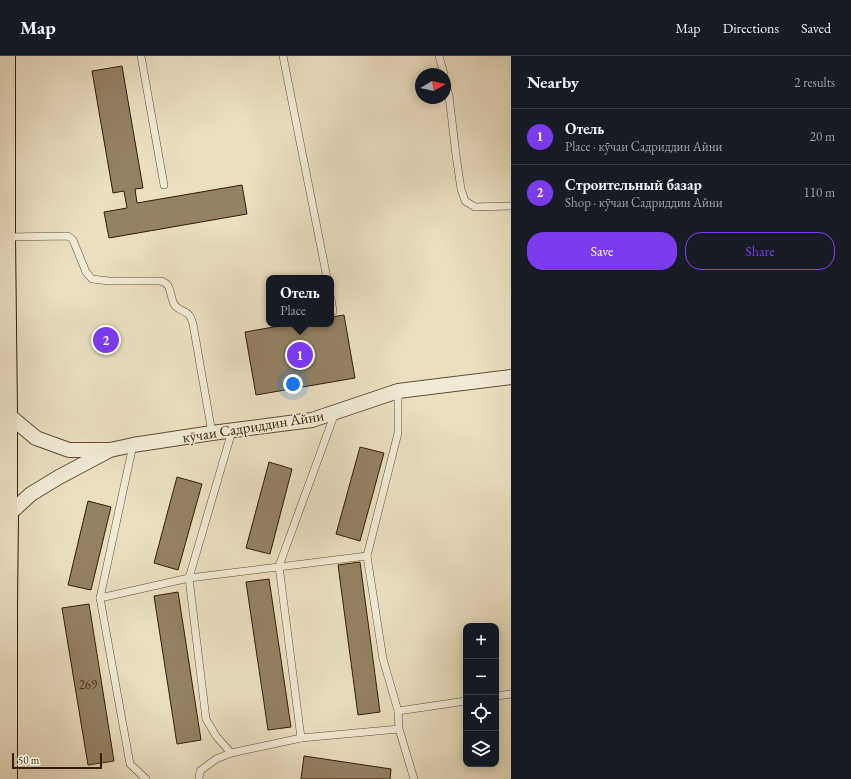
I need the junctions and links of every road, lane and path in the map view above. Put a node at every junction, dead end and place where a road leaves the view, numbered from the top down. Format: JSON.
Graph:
{"nodes":[{"id":1,"x":4,"y":56,"type":"edge"},
{"id":2,"x":141,"y":56,"type":"edge"},
{"id":3,"x":283,"y":56,"type":"edge"},
{"id":4,"x":439,"y":56,"type":"edge"},
{"id":5,"x":442,"y":68,"type":"edge"},
{"id":6,"x":450,"y":104,"type":"edge"},
{"id":7,"x":164,"y":186,"type":"dead end"},
{"id":8,"x":511,"y":206,"type":"edge"},
{"id":9,"x":4,"y":237,"type":"junction"},
{"id":10,"x":326,"y":275,"type":"edge"},
{"id":11,"x":511,"y":377,"type":"edge"},
{"id":12,"x":398,"y":391,"type":"junction"},
{"id":13,"x":336,"y":412,"type":"junction"},
{"id":14,"x":6,"y":413,"type":"junction"},
{"id":15,"x":232,"y":431,"type":"junction"},
{"id":16,"x":212,"y":433,"type":"junction"},
{"id":17,"x":133,"y":445,"type":"junction"},
{"id":18,"x":110,"y":450,"type":"junction"},
{"id":19,"x":7,"y":516,"type":"junction"},
{"id":20,"x":367,"y":556,"type":"junction"},
{"id":21,"x":280,"y":566,"type":"junction"},
{"id":22,"x":189,"y":578,"type":"junction"},
{"id":23,"x":100,"y":598,"type":"junction"},
{"id":24,"x":3,"y":606,"type":"edge"},
{"id":25,"x":511,"y":694,"type":"edge"},
{"id":26,"x":499,"y":696,"type":"edge"},
{"id":27,"x":463,"y":701,"type":"edge"},
{"id":28,"x":398,"y":711,"type":"junction"},
{"id":29,"x":399,"y":729,"type":"junction"},
{"id":30,"x":301,"y":738,"type":"junction"},
{"id":31,"x":231,"y":753,"type":"junction"},
{"id":32,"x":6,"y":779,"type":"edge"},
{"id":33,"x":146,"y":779,"type":"edge"},
{"id":34,"x":199,"y":779,"type":"edge"},
{"id":35,"x":414,"y":779,"type":"edge"}],
"edges":[{"from":1,"to":9,"type":"highway"},
{"from":2,"to":7,"type":"lane"},
{"from":3,"to":10,"type":"lane"},
{"from":4,"to":5,"type":"lane"},
{"from":6,"to":8,"type":"lane"},
{"from":9,"to":14,"type":"highway"},
{"from":9,"to":16,"type":"lane"},
{"from":11,"to":12,"type":"street","name":"кӯчаи Садриддин Айни"},
{"from":12,"to":13,"type":"street","name":"кӯчаи Садриддин Айни"},
{"from":12,"to":20,"type":"lane"},
{"from":13,"to":15,"type":"street","name":"кӯчаи Садриддин Айни"},
{"from":13,"to":21,"type":"lane"},
{"from":14,"to":18,"type":"street","name":"кӯчаи Садриддин Айни"},
{"from":14,"to":19,"type":"highway"},
{"from":15,"to":16,"type":"street","name":"кӯчаи Садриддин Айни"},
{"from":15,"to":22,"type":"lane"},
{"from":16,"to":17,"type":"street","name":"кӯчаи Садриддин Айни"},
{"from":17,"to":18,"type":"street","name":"кӯчаи Садриддин Айни"},
{"from":17,"to":23,"type":"lane"},
{"from":18,"to":19,"type":"street","name":"кӯчаи Садриддин Айни"},
{"from":19,"to":24,"type":"highway"},
{"from":20,"to":21,"type":"lane"},
{"from":20,"to":28,"type":"lane"},
{"from":21,"to":22,"type":"lane"},
{"from":21,"to":30,"type":"lane"},
{"from":22,"to":23,"type":"lane"},
{"from":22,"to":31,"type":"lane"},
{"from":23,"to":33,"type":"lane"},
{"from":24,"to":32,"type":"highway"},
{"from":25,"to":26,"type":"lane"},
{"from":27,"to":28,"type":"lane"},
{"from":28,"to":29,"type":"lane"},
{"from":29,"to":30,"type":"lane"},
{"from":29,"to":35,"type":"lane"},
{"from":30,"to":31,"type":"lane"},
{"from":31,"to":34,"type":"lane"}]}
